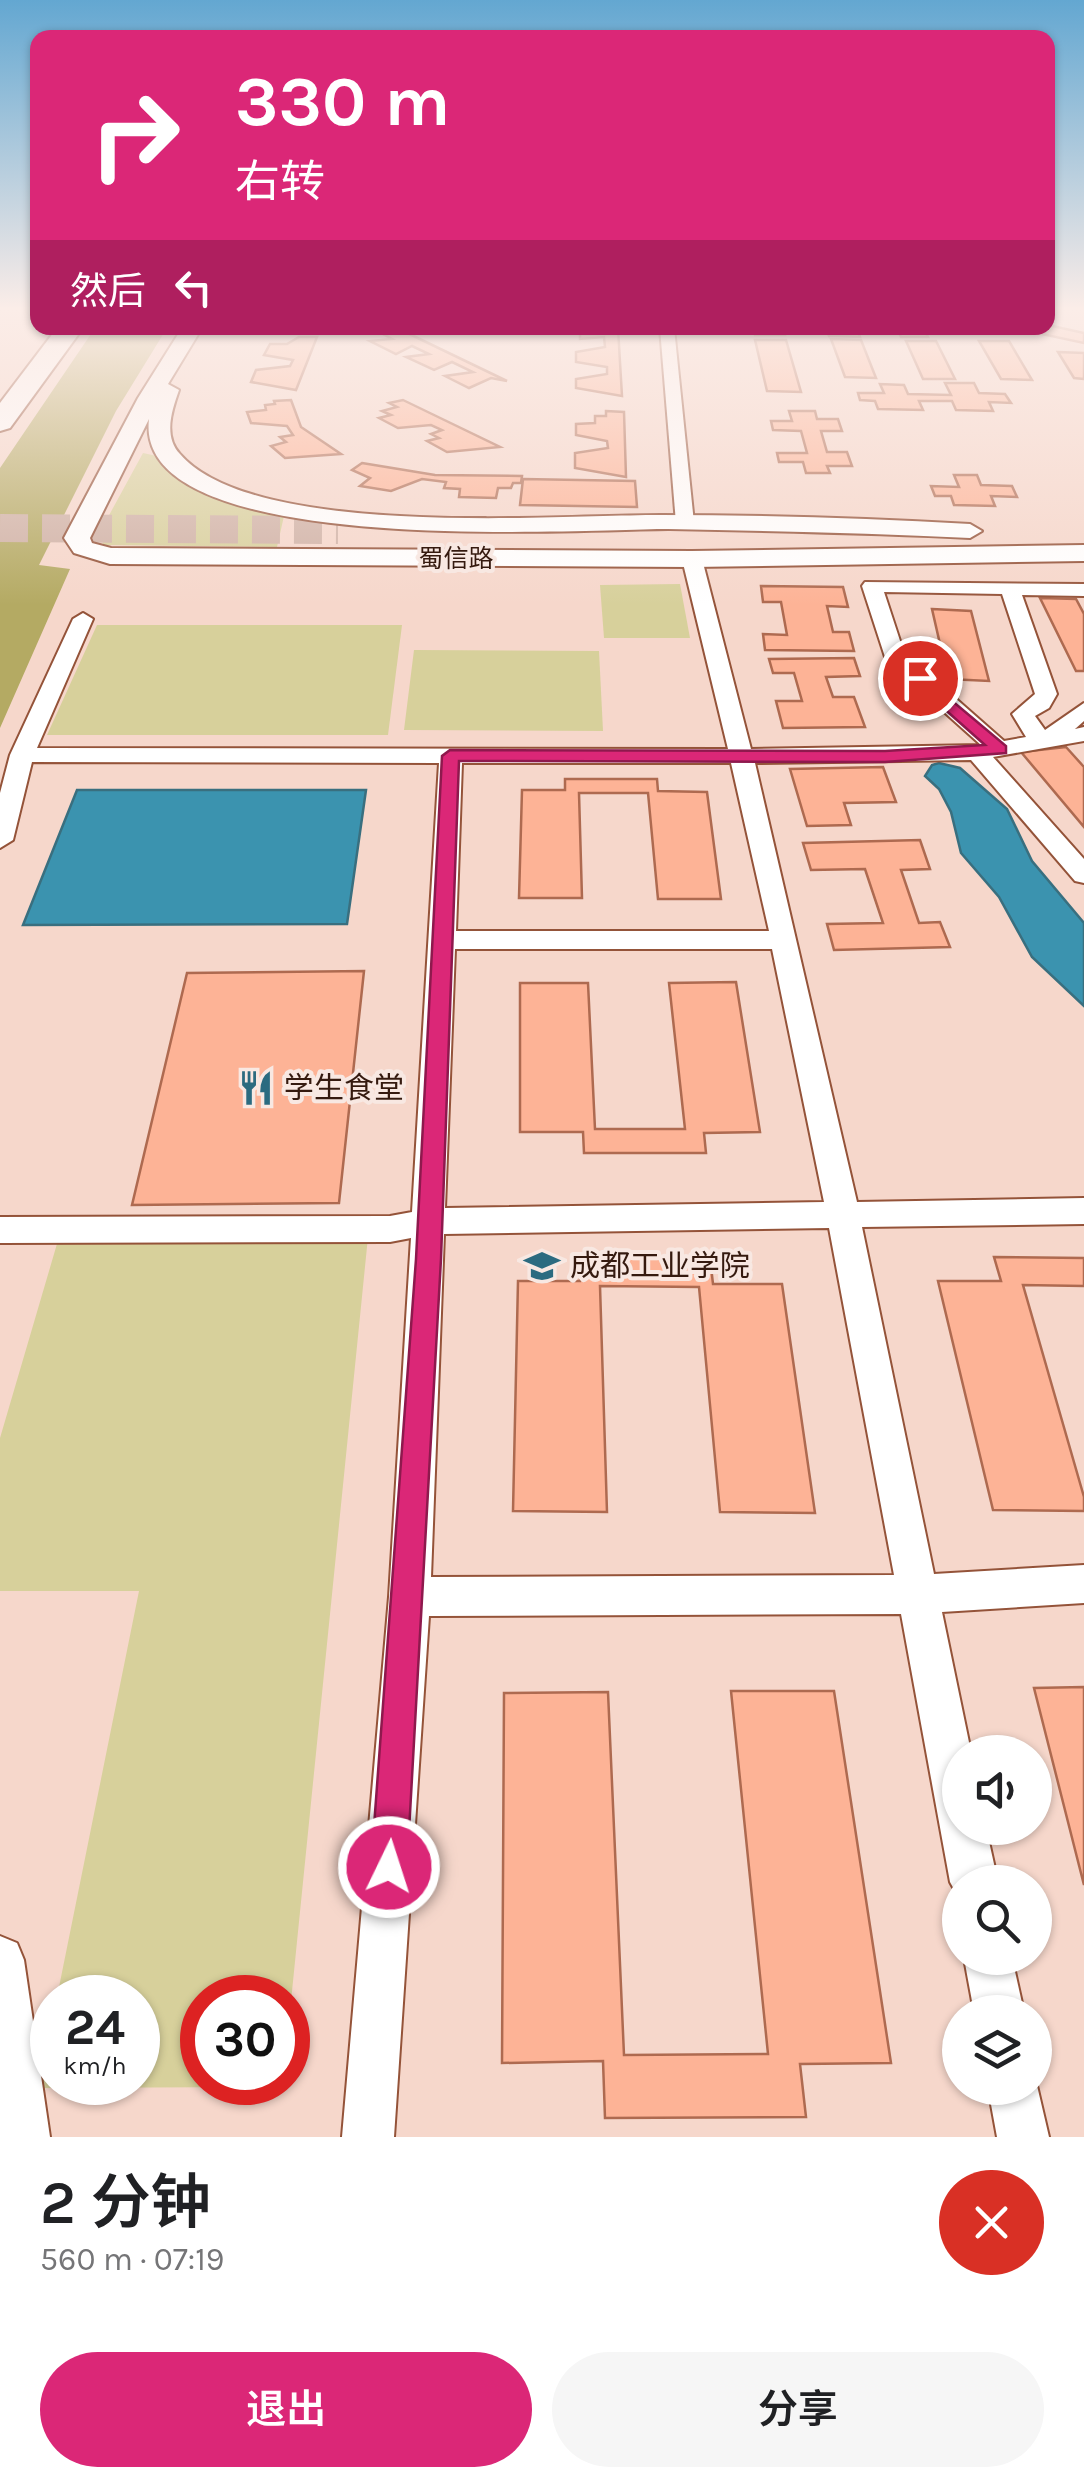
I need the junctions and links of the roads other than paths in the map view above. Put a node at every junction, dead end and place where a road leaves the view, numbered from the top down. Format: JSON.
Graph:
{"nodes":[{"id":1,"x":146,"y":406,"type":"edge"},
{"id":2,"x":163,"y":406,"type":"edge"},
{"id":3,"x":674,"y":406,"type":"edge"},
{"id":4,"x":156,"y":422,"type":"junction"},
{"id":5,"x":89,"y":517,"type":"junction"},
{"id":6,"x":684,"y":522,"type":"junction"},
{"id":7,"x":337,"y":531,"type":"junction"},
{"id":8,"x":995,"y":532,"type":"junction"},
{"id":9,"x":1084,"y":534,"type":"edge"},
{"id":10,"x":965,"y":552,"type":"junction"},
{"id":11,"x":1084,"y":553,"type":"edge"},
{"id":12,"x":308,"y":557,"type":"junction"},
{"id":13,"x":692,"y":559,"type":"junction"},
{"id":14,"x":1010,"y":588,"type":"junction"},
{"id":15,"x":1084,"y":590,"type":"edge"},
{"id":16,"x":83,"y":619,"type":"dead end"},
{"id":17,"x":1084,"y":710,"type":"edge"},
{"id":18,"x":1084,"y":734,"type":"edge"},
{"id":19,"x":1045,"y":742,"type":"junction"},
{"id":20,"x":989,"y":751,"type":"junction"},
{"id":21,"x":22,"y":755,"type":"junction"},
{"id":22,"x":450,"y":756,"type":"junction"},
{"id":23,"x":744,"y":756,"type":"junction"},
{"id":24,"x":0,"y":840,"type":"edge"},
{"id":25,"x":1084,"y":875,"type":"edge"},
{"id":26,"x":442,"y":940,"type":"junction"},
{"id":27,"x":784,"y":940,"type":"junction"},
{"id":28,"x":1084,"y":1210,"type":"edge"},
{"id":29,"x":844,"y":1214,"type":"junction"},
{"id":30,"x":430,"y":1221,"type":"junction"},
{"id":31,"x":0,"y":1230,"type":"edge"},
{"id":32,"x":1084,"y":1584,"type":"edge"},
{"id":33,"x":918,"y":1594,"type":"junction"},
{"id":34,"x":410,"y":1597,"type":"junction"},
{"id":35,"x":945,"y":1735,"type":"edge"},
{"id":36,"x":0,"y":1960,"type":"edge"},
{"id":37,"x":1017,"y":2105,"type":"edge"},
{"id":38,"x":24,"y":2137,"type":"edge"},
{"id":39,"x":368,"y":2137,"type":"edge"},
{"id":40,"x":1023,"y":2137,"type":"edge"}],
"edges":[{"from":1,"to":5,"type":"main road"},
{"from":2,"to":4,"type":"main road"},
{"from":3,"to":6,"type":"street"},
{"from":4,"to":5,"type":"main road"},
{"from":4,"to":7,"type":"main road","name":"蜀信路"},
{"from":5,"to":12,"type":"main road","name":"蜀信路"},
{"from":6,"to":7,"type":"main road","name":"蜀信路"},
{"from":6,"to":8,"type":"main road","name":"蜀信路"},
{"from":7,"to":8,"type":"main road"},
{"from":7,"to":10,"type":"main road"},
{"from":7,"to":12,"type":"main road"},
{"from":8,"to":9,"type":"main road","name":"蜀信路"},
{"from":10,"to":11,"type":"main road","name":"蜀信路"},
{"from":10,"to":13,"type":"main road","name":"蜀信路"},
{"from":12,"to":13,"type":"main road","name":"蜀信路"},
{"from":13,"to":23,"type":"street"},
{"from":14,"to":15,"type":"street"},
{"from":14,"to":19,"type":"street"},
{"from":14,"to":20,"type":"street"},
{"from":16,"to":21,"type":"street"},
{"from":17,"to":19,"type":"street"},
{"from":18,"to":19,"type":"street"},
{"from":19,"to":20,"type":"street"},
{"from":20,"to":23,"type":"street"},
{"from":20,"to":25,"type":"street"},
{"from":21,"to":22,"type":"street"},
{"from":21,"to":24,"type":"street"},
{"from":22,"to":23,"type":"street"},
{"from":22,"to":26,"type":"street"},
{"from":23,"to":27,"type":"street"},
{"from":26,"to":27,"type":"street"},
{"from":26,"to":30,"type":"street"},
{"from":27,"to":29,"type":"street"},
{"from":28,"to":29,"type":"street"},
{"from":29,"to":30,"type":"street"},
{"from":29,"to":33,"type":"street"},
{"from":30,"to":31,"type":"street"},
{"from":30,"to":34,"type":"street"},
{"from":32,"to":33,"type":"street"},
{"from":33,"to":34,"type":"street"},
{"from":33,"to":35,"type":"street"},
{"from":34,"to":39,"type":"street"},
{"from":36,"to":38,"type":"street"},
{"from":37,"to":40,"type":"street"}]}
